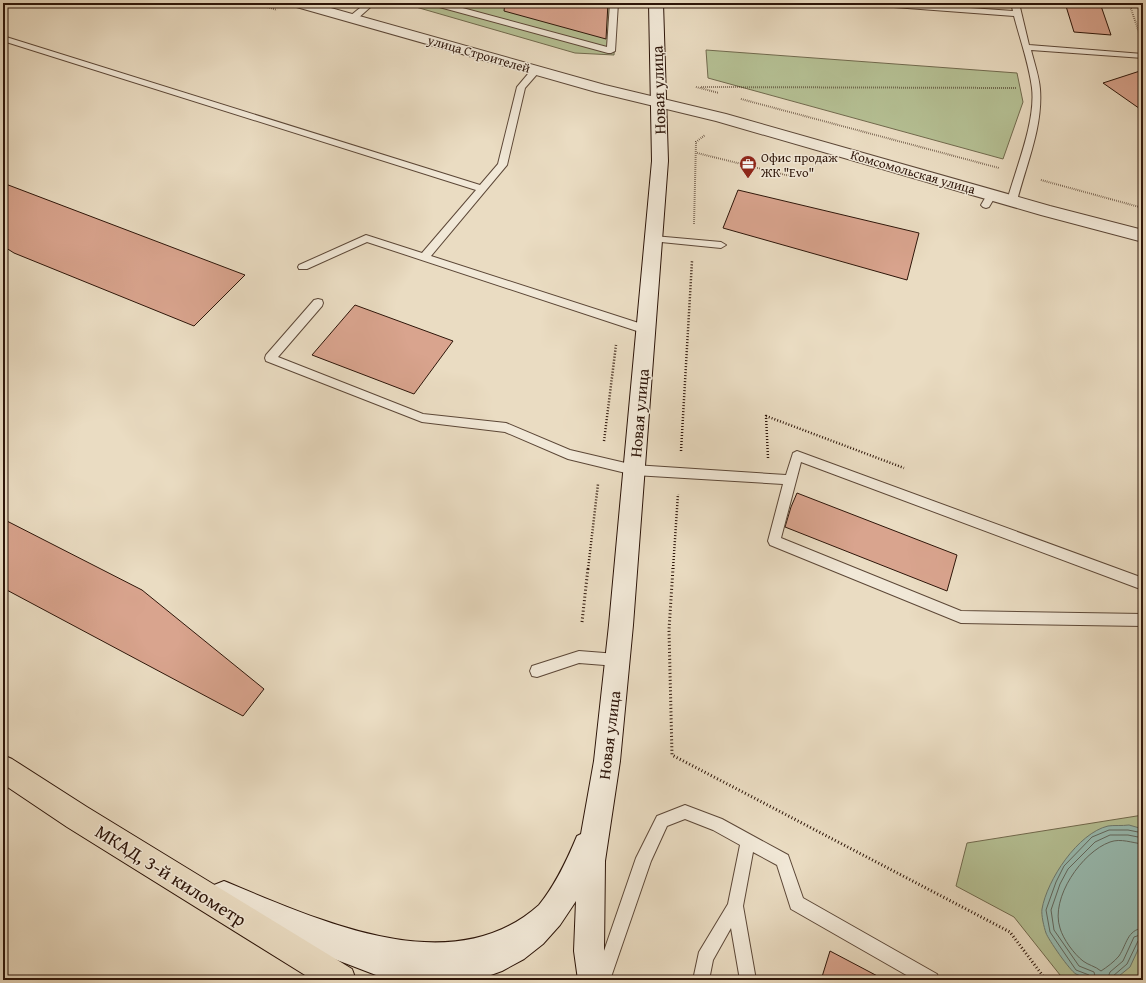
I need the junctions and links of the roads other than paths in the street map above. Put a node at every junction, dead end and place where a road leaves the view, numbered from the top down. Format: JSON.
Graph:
{"nodes":[{"id":1,"x":298,"y":3,"type":"edge"},
{"id":2,"x":371,"y":3,"type":"edge"},
{"id":3,"x":435,"y":3,"type":"edge"},
{"id":4,"x":614,"y":3,"type":"edge"},
{"id":5,"x":656,"y":3,"type":"edge"},
{"id":6,"x":867,"y":3,"type":"edge"},
{"id":7,"x":1015,"y":3,"type":"edge"},
{"id":8,"x":1018,"y":14,"type":"junction"},
{"id":9,"x":353,"y":18,"type":"junction"},
{"id":10,"x":3,"y":38,"type":"edge"},
{"id":11,"x":1026,"y":47,"type":"junction"},
{"id":12,"x":1143,"y":56,"type":"edge"},
{"id":13,"x":536,"y":70,"type":"junction"},
{"id":14,"x":660,"y":102,"type":"junction"},
{"id":15,"x":481,"y":188,"type":"junction"},
{"id":16,"x":1012,"y":201,"type":"junction"},
{"id":17,"x":1143,"y":236,"type":"edge"},
{"id":18,"x":654,"y":239,"type":"junction"},
{"id":19,"x":721,"y":244,"type":"dead end"},
{"id":20,"x":424,"y":257,"type":"junction"},
{"id":21,"x":303,"y":267,"type":"dead end"},
{"id":22,"x":318,"y":303,"type":"dead end"},
{"id":23,"x":647,"y":330,"type":"junction"},
{"id":24,"x":634,"y":470,"type":"junction"},
{"id":25,"x":791,"y":480,"type":"junction"},
{"id":26,"x":1143,"y":584,"type":"edge"},
{"id":27,"x":1143,"y":620,"type":"edge"},
{"id":28,"x":617,"y":660,"type":"junction"},
{"id":29,"x":537,"y":670,"type":"dead end"},
{"id":30,"x":3,"y":768,"type":"edge"},
{"id":31,"x":597,"y":821,"type":"junction"},
{"id":32,"x":748,"y":841,"type":"junction"},
{"id":33,"x":152,"y":863,"type":"junction"},
{"id":34,"x":734,"y":906,"type":"junction"},
{"id":35,"x":341,"y":980,"type":"edge"},
{"id":36,"x":593,"y":980,"type":"edge"},
{"id":37,"x":602,"y":980,"type":"edge"},
{"id":38,"x":701,"y":980,"type":"edge"},
{"id":39,"x":748,"y":980,"type":"edge"},
{"id":40,"x":931,"y":980,"type":"edge"}],
"edges":[{"from":1,"to":9,"type":"street","name":"улица Строителей"},
{"from":2,"to":9,"type":"lane"},
{"from":3,"to":4,"type":"lane"},
{"from":5,"to":14,"type":"street","name":"Новая улица"},
{"from":6,"to":8,"type":"lane"},
{"from":7,"to":8,"type":"lane"},
{"from":8,"to":11,"type":"lane"},
{"from":9,"to":13,"type":"street","name":"улица Строителей"},
{"from":10,"to":15,"type":"lane"},
{"from":11,"to":12,"type":"lane"},
{"from":11,"to":16,"type":"lane"},
{"from":13,"to":14,"type":"street","name":"улица Строителей"},
{"from":13,"to":15,"type":"lane"},
{"from":14,"to":16,"type":"street","name":"Комсомольская улица"},
{"from":14,"to":18,"type":"street","name":"Новая улица"},
{"from":15,"to":20,"type":"lane"},
{"from":16,"to":17,"type":"street","name":"Комсомольская улица"},
{"from":18,"to":19,"type":"lane"},
{"from":18,"to":23,"type":"street","name":"Новая улица"},
{"from":20,"to":21,"type":"lane"},
{"from":20,"to":23,"type":"lane"},
{"from":22,"to":24,"type":"lane"},
{"from":23,"to":24,"type":"street","name":"Новая улица"},
{"from":24,"to":25,"type":"lane"},
{"from":24,"to":28,"type":"street","name":"Новая улица"},
{"from":25,"to":26,"type":"lane"},
{"from":25,"to":27,"type":"lane"},
{"from":28,"to":29,"type":"lane"},
{"from":28,"to":31,"type":"street","name":"Новая улица"},
{"from":30,"to":33,"type":"highway","name":"МКАД, 3-й километр"},
{"from":31,"to":33,"type":"street"},
{"from":31,"to":36,"type":"street"},
{"from":32,"to":34,"type":"lane"},
{"from":32,"to":37,"type":"lane"},
{"from":32,"to":40,"type":"lane"},
{"from":33,"to":35,"type":"highway","name":"МКАД, 3-й километр"},
{"from":34,"to":38,"type":"lane"},
{"from":34,"to":39,"type":"lane"}]}
